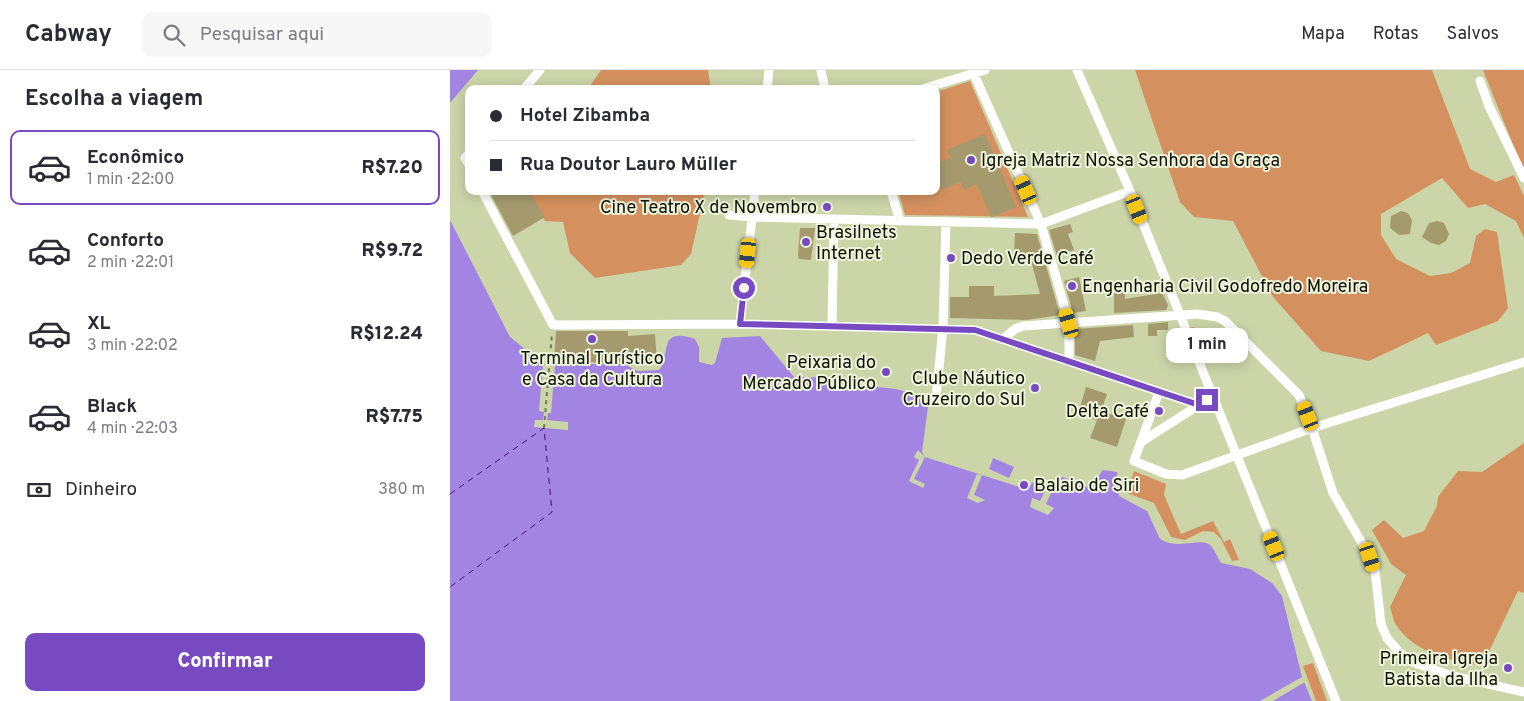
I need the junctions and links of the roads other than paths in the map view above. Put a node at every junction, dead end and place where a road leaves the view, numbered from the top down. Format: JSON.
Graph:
{"nodes":[{"id":1,"x":540,"y":70,"type":"edge"},
{"id":2,"x":769,"y":70,"type":"edge"},
{"id":3,"x":821,"y":70,"type":"edge"},
{"id":4,"x":985,"y":70,"type":"edge"},
{"id":5,"x":1078,"y":70,"type":"edge"},
{"id":6,"x":972,"y":71,"type":"edge"},
{"id":7,"x":1480,"y":81,"type":"dead end"},
{"id":8,"x":527,"y":85,"type":"edge"},
{"id":9,"x":767,"y":85,"type":"edge"},
{"id":10,"x":824,"y":85,"type":"edge"},
{"id":11,"x":933,"y":85,"type":"edge"},
{"id":12,"x":1524,"y":178,"type":"edge"},
{"id":13,"x":1130,"y":192,"type":"junction"},
{"id":14,"x":484,"y":195,"type":"edge"},
{"id":15,"x":755,"y":195,"type":"edge"},
{"id":16,"x":892,"y":195,"type":"edge"},
{"id":17,"x":729,"y":214,"type":"dead end"},
{"id":18,"x":752,"y":217,"type":"junction"},
{"id":19,"x":834,"y":219,"type":"junction"},
{"id":20,"x":900,"y":221,"type":"junction"},
{"id":21,"x":946,"y":222,"type":"junction"},
{"id":22,"x":1041,"y":224,"type":"junction"},
{"id":23,"x":1180,"y":315,"type":"junction"},
{"id":24,"x":1069,"y":323,"type":"junction"},
{"id":25,"x":740,"y":324,"type":"junction"},
{"id":26,"x":832,"y":325,"type":"junction"},
{"id":27,"x":943,"y":327,"type":"junction"},
{"id":28,"x":1004,"y":338,"type":"junction"},
{"id":29,"x":1069,"y":361,"type":"junction"},
{"id":30,"x":1524,"y":362,"type":"edge"},
{"id":31,"x":1159,"y":392,"type":"junction"},
{"id":32,"x":1213,"y":396,"type":"junction"},
{"id":33,"x":936,"y":398,"type":"dead end"},
{"id":34,"x":1199,"y":405,"type":"junction"},
{"id":35,"x":1312,"y":428,"type":"junction"},
{"id":36,"x":1140,"y":443,"type":"junction"},
{"id":37,"x":1237,"y":455,"type":"junction"},
{"id":38,"x":1524,"y":692,"type":"edge"},
{"id":39,"x":1336,"y":701,"type":"edge"}],
"edges":[{"from":1,"to":8,"type":"street"},
{"from":2,"to":9,"type":"street"},
{"from":3,"to":10,"type":"street"},
{"from":4,"to":6,"type":"street"},
{"from":5,"to":13,"type":"street"},
{"from":6,"to":11,"type":"street"},
{"from":6,"to":22,"type":"street"},
{"from":7,"to":12,"type":"street"},
{"from":13,"to":22,"type":"street"},
{"from":13,"to":23,"type":"street"},
{"from":14,"to":25,"type":"street"},
{"from":15,"to":18,"type":"street"},
{"from":16,"to":20,"type":"street"},
{"from":17,"to":18,"type":"street"},
{"from":18,"to":19,"type":"street"},
{"from":18,"to":25,"type":"street"},
{"from":19,"to":20,"type":"street"},
{"from":19,"to":26,"type":"street"},
{"from":20,"to":21,"type":"street"},
{"from":21,"to":22,"type":"street"},
{"from":21,"to":27,"type":"street"},
{"from":22,"to":24,"type":"street"},
{"from":23,"to":24,"type":"street"},
{"from":23,"to":32,"type":"street"},
{"from":23,"to":35,"type":"street"},
{"from":24,"to":28,"type":"street"},
{"from":24,"to":29,"type":"street"},
{"from":25,"to":26,"type":"street"},
{"from":26,"to":27,"type":"street"},
{"from":27,"to":28,"type":"street"},
{"from":27,"to":33,"type":"street"},
{"from":28,"to":29,"type":"street"},
{"from":29,"to":31,"type":"street"},
{"from":30,"to":35,"type":"street"},
{"from":31,"to":34,"type":"street"},
{"from":31,"to":36,"type":"street"},
{"from":32,"to":34,"type":"street"},
{"from":32,"to":37,"type":"street"},
{"from":34,"to":36,"type":"street"},
{"from":35,"to":37,"type":"street"},
{"from":35,"to":38,"type":"street"},
{"from":36,"to":37,"type":"street"},
{"from":37,"to":39,"type":"street"}]}
